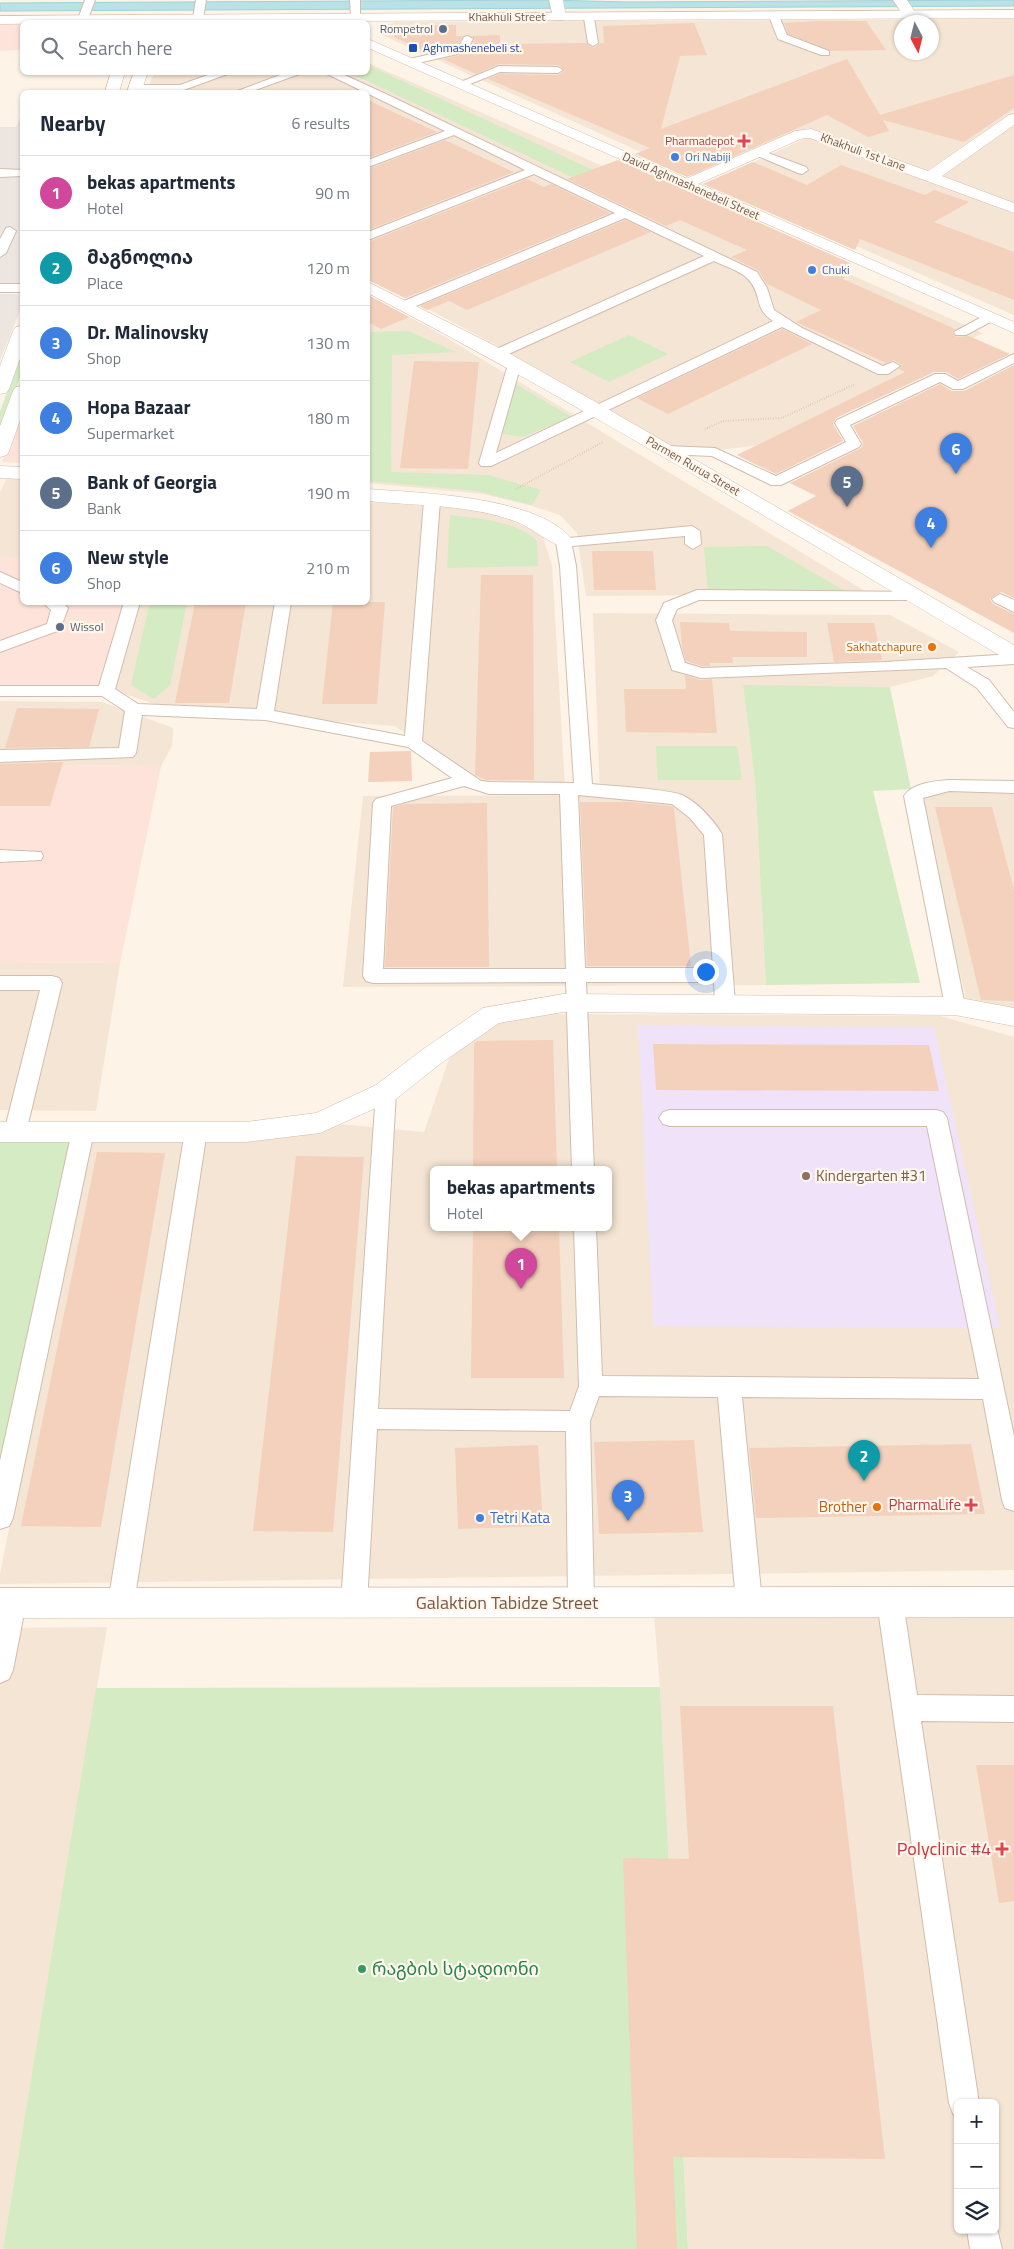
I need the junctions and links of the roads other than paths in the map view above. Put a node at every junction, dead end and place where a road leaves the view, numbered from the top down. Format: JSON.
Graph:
{"nodes":[{"id":1,"x":90,"y":0,"type":"edge"},
{"id":2,"x":201,"y":0,"type":"edge"},
{"id":3,"x":905,"y":8,"type":"edge"},
{"id":4,"x":356,"y":9,"type":"edge"},
{"id":5,"x":558,"y":9,"type":"edge"},
{"id":6,"x":1014,"y":14,"type":"edge"},
{"id":7,"x":198,"y":15,"type":"junction"},
{"id":8,"x":84,"y":16,"type":"junction"},
{"id":9,"x":774,"y":16,"type":"junction"},
{"id":10,"x":589,"y":18,"type":"junction"},
{"id":11,"x":0,"y":20,"type":"edge"},
{"id":12,"x":125,"y":20,"type":"edge"},
{"id":13,"x":169,"y":20,"type":"edge"},
{"id":14,"x":340,"y":20,"type":"edge"},
{"id":15,"x":468,"y":39,"type":"dead end"},
{"id":16,"x":593,"y":43,"type":"dead end"},
{"id":17,"x":370,"y":44,"type":"edge"},
{"id":18,"x":825,"y":53,"type":"dead end"},
{"id":19,"x":409,"y":62,"type":"junction"},
{"id":20,"x":558,"y":70,"type":"dead end"},
{"id":21,"x":117,"y":75,"type":"edge"},
{"id":22,"x":141,"y":75,"type":"edge"},
{"id":23,"x":219,"y":75,"type":"edge"},
{"id":24,"x":291,"y":75,"type":"edge"},
{"id":25,"x":335,"y":75,"type":"edge"},
{"id":26,"x":461,"y":84,"type":"junction"},
{"id":27,"x":113,"y":90,"type":"edge"},
{"id":28,"x":134,"y":90,"type":"edge"},
{"id":29,"x":247,"y":90,"type":"edge"},
{"id":30,"x":370,"y":90,"type":"edge"},
{"id":31,"x":370,"y":90,"type":"edge"},
{"id":32,"x":384,"y":96,"type":"junction"},
{"id":33,"x":370,"y":101,"type":"edge"},
{"id":34,"x":1014,"y":118,"type":"edge"},
{"id":35,"x":454,"y":131,"type":"junction"},
{"id":36,"x":757,"y":152,"type":"junction"},
{"id":37,"x":370,"y":163,"type":"edge"},
{"id":38,"x":534,"y":170,"type":"junction"},
{"id":39,"x":802,"y":170,"type":"dead end"},
{"id":40,"x":0,"y":173,"type":"edge"},
{"id":41,"x":20,"y":173,"type":"edge"},
{"id":42,"x":930,"y":177,"type":"junction"},
{"id":43,"x":686,"y":184,"type":"junction"},
{"id":44,"x":1014,"y":208,"type":"edge"},
{"id":45,"x":624,"y":214,"type":"junction"},
{"id":46,"x":10,"y":231,"type":"dead end"},
{"id":47,"x":370,"y":235,"type":"edge"},
{"id":48,"x":0,"y":253,"type":"edge"},
{"id":49,"x":712,"y":257,"type":"junction"},
{"id":50,"x":0,"y":288,"type":"edge"},
{"id":51,"x":20,"y":288,"type":"edge"},
{"id":52,"x":370,"y":288,"type":"edge"},
{"id":53,"x":404,"y":306,"type":"junction"},
{"id":54,"x":989,"y":317,"type":"junction"},
{"id":55,"x":783,"y":322,"type":"junction"},
{"id":56,"x":1014,"y":328,"type":"edge"},
{"id":57,"x":961,"y":332,"type":"dead end"},
{"id":58,"x":20,"y":335,"type":"edge"},
{"id":59,"x":497,"y":354,"type":"junction"},
{"id":60,"x":1014,"y":358,"type":"edge"},
{"id":61,"x":514,"y":364,"type":"junction"},
{"id":62,"x":888,"y":369,"type":"road end"},
{"id":63,"x":0,"y":389,"type":"edge"},
{"id":64,"x":20,"y":396,"type":"edge"},
{"id":65,"x":595,"y":409,"type":"junction"},
{"id":66,"x":663,"y":449,"type":"junction"},
{"id":67,"x":0,"y":451,"type":"edge"},
{"id":68,"x":0,"y":472,"type":"edge"},
{"id":69,"x":20,"y":473,"type":"edge"},
{"id":70,"x":370,"y":495,"type":"edge"},
{"id":71,"x":432,"y":501,"type":"junction"},
{"id":72,"x":564,"y":542,"type":"junction"},
{"id":73,"x":693,"y":544,"type":"dead end"},
{"id":74,"x":0,"y":577,"type":"edge"},
{"id":75,"x":20,"y":587,"type":"edge"},
{"id":76,"x":916,"y":595,"type":"junction"},
{"id":77,"x":55,"y":605,"type":"edge"},
{"id":78,"x":131,"y":605,"type":"edge"},
{"id":79,"x":282,"y":605,"type":"edge"},
{"id":80,"x":0,"y":648,"type":"edge"},
{"id":81,"x":1014,"y":654,"type":"edge"},
{"id":82,"x":1014,"y":659,"type":"edge"},
{"id":83,"x":949,"y":663,"type":"junction"},
{"id":84,"x":0,"y":690,"type":"edge"},
{"id":85,"x":106,"y":691,"type":"junction"},
{"id":86,"x":134,"y":710,"type":"junction"},
{"id":87,"x":265,"y":716,"type":"junction"},
{"id":88,"x":1014,"y":723,"type":"edge"},
{"id":89,"x":413,"y":743,"type":"junction"},
{"id":90,"x":0,"y":756,"type":"edge"},
{"id":91,"x":465,"y":780,"type":"junction"},
{"id":92,"x":1014,"y":787,"type":"edge"},
{"id":93,"x":576,"y":789,"type":"junction"},
{"id":94,"x":0,"y":856,"type":"edge"},
{"id":95,"x":34,"y":856,"type":"dead end"},
{"id":96,"x":576,"y":975,"type":"junction"},
{"id":97,"x":723,"y":975,"type":"junction"},
{"id":98,"x":0,"y":983,"type":"edge"},
{"id":99,"x":577,"y":1003,"type":"junction"},
{"id":100,"x":725,"y":1004,"type":"junction"},
{"id":101,"x":955,"y":1006,"type":"junction"},
{"id":102,"x":1014,"y":1017,"type":"edge"},
{"id":103,"x":386,"y":1092,"type":"junction"},
{"id":104,"x":670,"y":1118,"type":"dead end"},
{"id":105,"x":83,"y":1131,"type":"junction"},
{"id":106,"x":196,"y":1131,"type":"junction"},
{"id":107,"x":8,"y":1132,"type":"edge"},
{"id":108,"x":583,"y":1166,"type":"edge"},
{"id":109,"x":585,"y":1231,"type":"edge"},
{"id":110,"x":591,"y":1386,"type":"junction"},
{"id":111,"x":729,"y":1387,"type":"junction"},
{"id":112,"x":993,"y":1389,"type":"junction"},
{"id":113,"x":365,"y":1419,"type":"junction"},
{"id":114,"x":578,"y":1421,"type":"junction"},
{"id":115,"x":1013,"y":1490,"type":"edge"},
{"id":116,"x":0,"y":1518,"type":"edge"},
{"id":117,"x":582,"y":1602,"type":"junction"},
{"id":118,"x":749,"y":1602,"type":"junction"},
{"id":119,"x":890,"y":1602,"type":"junction"},
{"id":120,"x":1014,"y":1602,"type":"edge"},
{"id":121,"x":6,"y":1603,"type":"edge"},
{"id":122,"x":122,"y":1603,"type":"junction"},
{"id":123,"x":354,"y":1603,"type":"junction"},
{"id":124,"x":0,"y":1670,"type":"edge"},
{"id":125,"x":906,"y":1708,"type":"junction"},
{"id":126,"x":1014,"y":1709,"type":"edge"},
{"id":127,"x":963,"y":2099,"type":"edge"},
{"id":128,"x":984,"y":2234,"type":"edge"},
{"id":129,"x":986,"y":2249,"type":"edge"}],
"edges":[{"from":1,"to":8,"type":"lane"},
{"from":2,"to":7,"type":"lane"},
{"from":3,"to":6,"type":"street","name":"Khakhuli Street"},
{"from":3,"to":9,"type":"street","name":"Khakhuli Street"},
{"from":4,"to":5,"type":"street","name":"Khakhuli Street"},
{"from":4,"to":14,"type":"street","name":"Khakhuli Street"},
{"from":5,"to":10,"type":"street","name":"Khakhuli Street"},
{"from":7,"to":13,"type":"street","name":"Khakhuli Street"},
{"from":7,"to":14,"type":"street","name":"Khakhuli Street"},
{"from":8,"to":11,"type":"street","name":"Khakhuli Street"},
{"from":8,"to":12,"type":"street","name":"Khakhuli Street"},
{"from":9,"to":10,"type":"street","name":"Khakhuli Street"},
{"from":9,"to":18,"type":"lane"},
{"from":10,"to":16,"type":"lane"},
{"from":15,"to":19,"type":"lane"},
{"from":17,"to":19,"type":"street","name":"David Aghmashenebeli Street"},
{"from":19,"to":26,"type":"street","name":"David Aghmashenebeli Street"},
{"from":20,"to":26,"type":"lane"},
{"from":21,"to":27,"type":"street"},
{"from":22,"to":28,"type":"street"},
{"from":23,"to":28,"type":"lane"},
{"from":24,"to":29,"type":"lane"},
{"from":25,"to":30,"type":"lane"},
{"from":26,"to":43,"type":"street","name":"David Aghmashenebeli Street"},
{"from":31,"to":32,"type":"lane"},
{"from":32,"to":33,"type":"lane"},
{"from":32,"to":35,"type":"lane"},
{"from":34,"to":42,"type":"street"},
{"from":35,"to":37,"type":"lane"},
{"from":35,"to":38,"type":"lane"},
{"from":36,"to":39,"type":"lane"},
{"from":36,"to":42,"type":"street","name":"Khakhuli 1st Lane"},
{"from":36,"to":43,"type":"street","name":"Khakhuli 1st Lane"},
{"from":38,"to":45,"type":"lane"},
{"from":38,"to":47,"type":"lane"},
{"from":40,"to":41,"type":"lane"},
{"from":42,"to":44,"type":"street","name":"Khakhuli 1st Lane"},
{"from":43,"to":54,"type":"street","name":"David Aghmashenebeli Street"},
{"from":45,"to":49,"type":"lane"},
{"from":45,"to":53,"type":"lane"},
{"from":46,"to":48,"type":"lane"},
{"from":49,"to":55,"type":"lane"},
{"from":49,"to":59,"type":"lane"},
{"from":50,"to":51,"type":"lane"},
{"from":52,"to":53,"type":"street","name":"Parmen Rurua Street"},
{"from":53,"to":59,"type":"street","name":"Parmen Rurua Street"},
{"from":54,"to":56,"type":"street","name":"David Aghmashenebeli Street"},
{"from":54,"to":57,"type":"lane"},
{"from":55,"to":62,"type":"lane"},
{"from":55,"to":65,"type":"lane"},
{"from":58,"to":63,"type":"street"},
{"from":59,"to":61,"type":"street","name":"Parmen Rurua Street"},
{"from":60,"to":66,"type":"lane"},
{"from":61,"to":65,"type":"street","name":"Parmen Rurua Street"},
{"from":61,"to":65,"type":"lane"},
{"from":64,"to":67,"type":"street"},
{"from":65,"to":66,"type":"street","name":"Parmen Rurua Street"},
{"from":66,"to":76,"type":"street","name":"Parmen Rurua Street"},
{"from":68,"to":69,"type":"street"},
{"from":70,"to":71,"type":"street"},
{"from":71,"to":72,"type":"street"},
{"from":71,"to":89,"type":"lane"},
{"from":72,"to":73,"type":"lane"},
{"from":72,"to":93,"type":"lane"},
{"from":74,"to":75,"type":"lane"},
{"from":76,"to":81,"type":"street","name":"Parmen Rurua Street"},
{"from":76,"to":83,"type":"lane"},
{"from":77,"to":80,"type":"lane"},
{"from":78,"to":85,"type":"lane"},
{"from":79,"to":87,"type":"lane"},
{"from":82,"to":83,"type":"lane"},
{"from":83,"to":88,"type":"lane"},
{"from":84,"to":85,"type":"lane"},
{"from":85,"to":86,"type":"lane"},
{"from":86,"to":87,"type":"lane"},
{"from":86,"to":90,"type":"lane"},
{"from":87,"to":89,"type":"lane"},
{"from":89,"to":91,"type":"lane"},
{"from":91,"to":93,"type":"lane"},
{"from":91,"to":96,"type":"lane"},
{"from":92,"to":101,"type":"lane"},
{"from":93,"to":96,"type":"lane"},
{"from":93,"to":97,"type":"lane"},
{"from":94,"to":95,"type":"lane"},
{"from":96,"to":97,"type":"lane"},
{"from":96,"to":99,"type":"lane"},
{"from":97,"to":100,"type":"lane"},
{"from":98,"to":107,"type":"lane"},
{"from":99,"to":100,"type":"street"},
{"from":99,"to":103,"type":"street"},
{"from":99,"to":108,"type":"lane"},
{"from":100,"to":101,"type":"street"},
{"from":101,"to":102,"type":"street"},
{"from":103,"to":106,"type":"street"},
{"from":103,"to":113,"type":"lane"},
{"from":104,"to":112,"type":"lane"},
{"from":105,"to":106,"type":"street"},
{"from":105,"to":107,"type":"street"},
{"from":105,"to":116,"type":"lane"},
{"from":106,"to":122,"type":"lane"},
{"from":109,"to":110,"type":"lane"},
{"from":110,"to":111,"type":"lane"},
{"from":110,"to":114,"type":"lane"},
{"from":111,"to":112,"type":"lane"},
{"from":111,"to":118,"type":"lane"},
{"from":112,"to":115,"type":"lane"},
{"from":113,"to":114,"type":"lane"},
{"from":113,"to":123,"type":"lane"},
{"from":114,"to":117,"type":"lane"},
{"from":117,"to":118,"type":"street","name":"Galaktion Tabidze Street"},
{"from":117,"to":123,"type":"street","name":"Galaktion Tabidze Street"},
{"from":118,"to":119,"type":"street","name":"Galaktion Tabidze Street"},
{"from":119,"to":120,"type":"street","name":"Galaktion Tabidze Street"},
{"from":119,"to":125,"type":"lane"},
{"from":121,"to":122,"type":"street","name":"Galaktion Tabidze Street"},
{"from":121,"to":124,"type":"lane"},
{"from":122,"to":123,"type":"street","name":"Galaktion Tabidze Street"},
{"from":125,"to":126,"type":"lane"},
{"from":125,"to":127,"type":"lane"},
{"from":128,"to":129,"type":"lane"}]}
